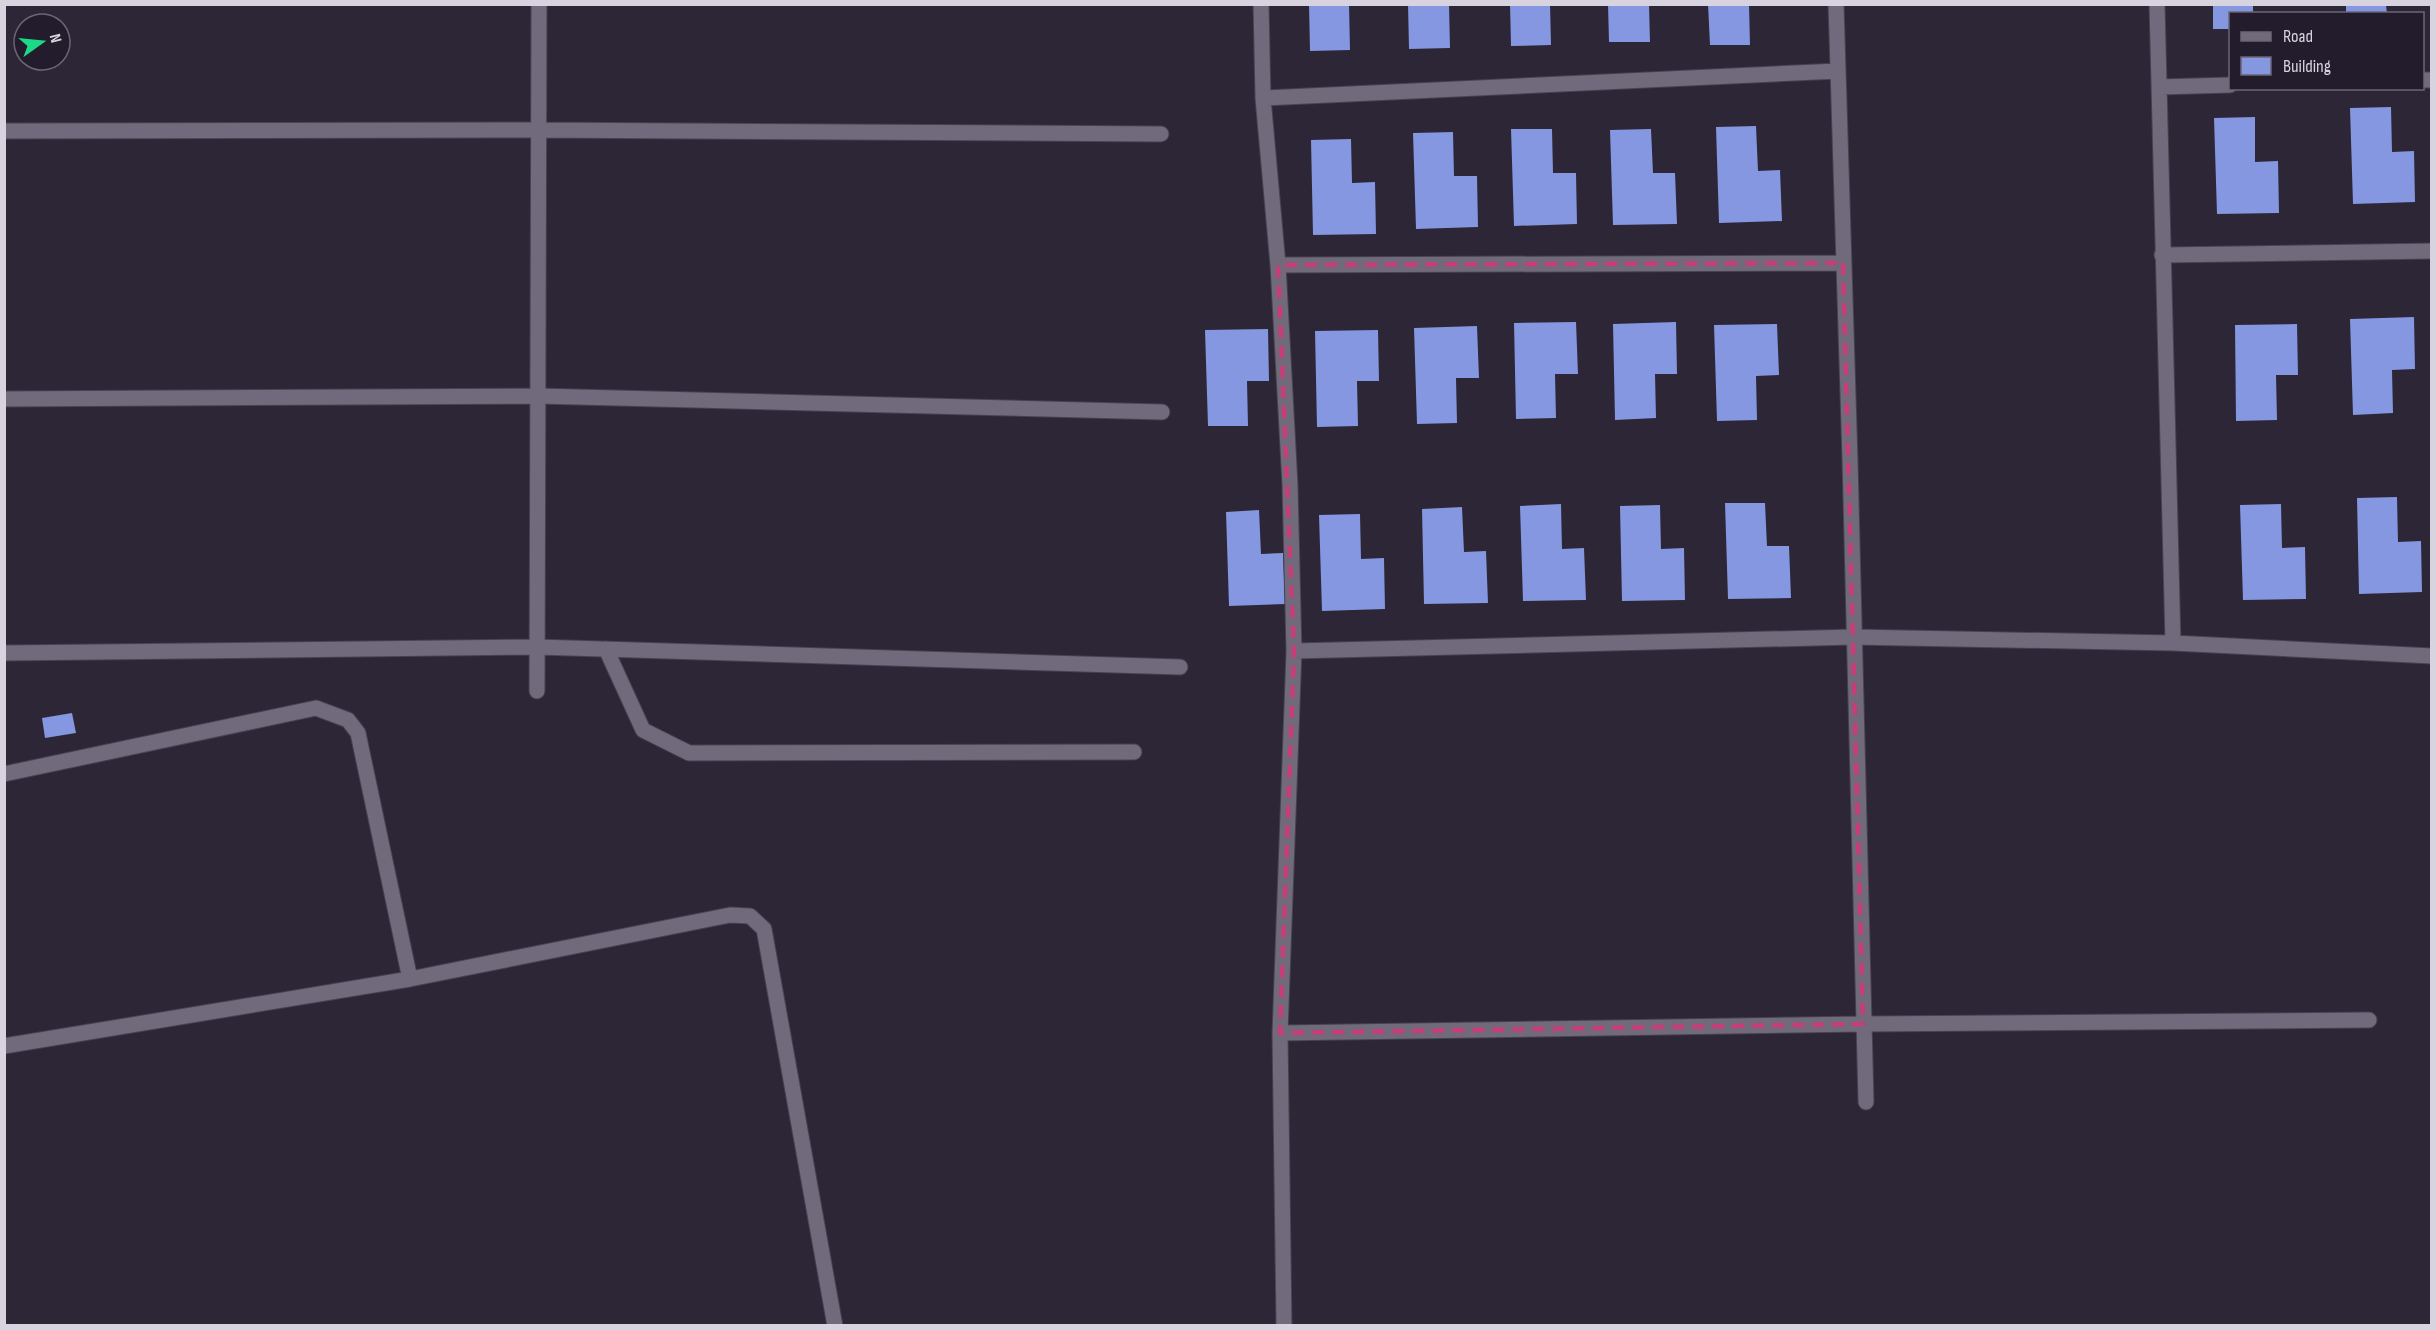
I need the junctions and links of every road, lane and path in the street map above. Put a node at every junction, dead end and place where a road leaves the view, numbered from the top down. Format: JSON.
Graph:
{"nodes":[{"id":1,"x":539,"y":4,"type":"edge"},
{"id":2,"x":1260,"y":4,"type":"edge"},
{"id":3,"x":1836,"y":4,"type":"edge"},
{"id":4,"x":2157,"y":4,"type":"edge"},
{"id":5,"x":1838,"y":71,"type":"junction"},
{"id":6,"x":2229,"y":85,"type":"edge"},
{"id":7,"x":2159,"y":87,"type":"junction"},
{"id":8,"x":1263,"y":98,"type":"junction"},
{"id":9,"x":538,"y":130,"type":"junction"},
{"id":10,"x":4,"y":132,"type":"edge"},
{"id":11,"x":1161,"y":134,"type":"dead end"},
{"id":12,"x":2432,"y":251,"type":"edge"},
{"id":13,"x":2162,"y":255,"type":"junction"},
{"id":14,"x":1843,"y":263,"type":"junction"},
{"id":15,"x":1278,"y":265,"type":"junction"},
{"id":16,"x":538,"y":396,"type":"junction"},
{"id":17,"x":4,"y":399,"type":"edge"},
{"id":18,"x":1162,"y":412,"type":"dead end"},
{"id":19,"x":1853,"y":637,"type":"junction"},
{"id":20,"x":2173,"y":643,"type":"junction"},
{"id":21,"x":537,"y":647,"type":"junction"},
{"id":22,"x":606,"y":649,"type":"junction"},
{"id":23,"x":1294,"y":651,"type":"junction"},
{"id":24,"x":4,"y":653,"type":"edge"},
{"id":25,"x":2432,"y":656,"type":"edge"},
{"id":26,"x":1180,"y":667,"type":"dead end"},
{"id":27,"x":537,"y":691,"type":"dead end"},
{"id":28,"x":1134,"y":752,"type":"dead end"},
{"id":29,"x":4,"y":774,"type":"edge"},
{"id":30,"x":410,"y":979,"type":"junction"},
{"id":31,"x":2369,"y":1020,"type":"dead end"},
{"id":32,"x":1863,"y":1024,"type":"junction"},
{"id":33,"x":1280,"y":1033,"type":"junction"},
{"id":34,"x":4,"y":1046,"type":"edge"},
{"id":35,"x":1866,"y":1102,"type":"dead end"},
{"id":36,"x":835,"y":1326,"type":"edge"},
{"id":37,"x":1284,"y":1326,"type":"edge"}],
"edges":[{"from":1,"to":9,"type":"street"},
{"from":2,"to":8,"type":"street"},
{"from":3,"to":5,"type":"street"},
{"from":4,"to":7,"type":"street"},
{"from":5,"to":8,"type":"street"},
{"from":5,"to":14,"type":"street"},
{"from":6,"to":7,"type":"street"},
{"from":7,"to":13,"type":"street"},
{"from":8,"to":15,"type":"street"},
{"from":9,"to":10,"type":"street"},
{"from":9,"to":11,"type":"street"},
{"from":9,"to":16,"type":"street"},
{"from":12,"to":13,"type":"street"},
{"from":13,"to":20,"type":"street"},
{"from":14,"to":15,"type":"street"},
{"from":14,"to":19,"type":"street"},
{"from":15,"to":23,"type":"street"},
{"from":16,"to":17,"type":"street"},
{"from":16,"to":18,"type":"street"},
{"from":16,"to":21,"type":"street"},
{"from":19,"to":20,"type":"street"},
{"from":19,"to":23,"type":"street"},
{"from":19,"to":32,"type":"street"},
{"from":20,"to":25,"type":"street"},
{"from":21,"to":22,"type":"street"},
{"from":21,"to":24,"type":"street"},
{"from":21,"to":27,"type":"street"},
{"from":22,"to":26,"type":"street"},
{"from":22,"to":28,"type":"street"},
{"from":23,"to":33,"type":"street"},
{"from":29,"to":30,"type":"street"},
{"from":30,"to":34,"type":"street"},
{"from":30,"to":36,"type":"street"},
{"from":31,"to":32,"type":"street"},
{"from":32,"to":33,"type":"street"},
{"from":32,"to":35,"type":"street"},
{"from":33,"to":37,"type":"street"}]}
